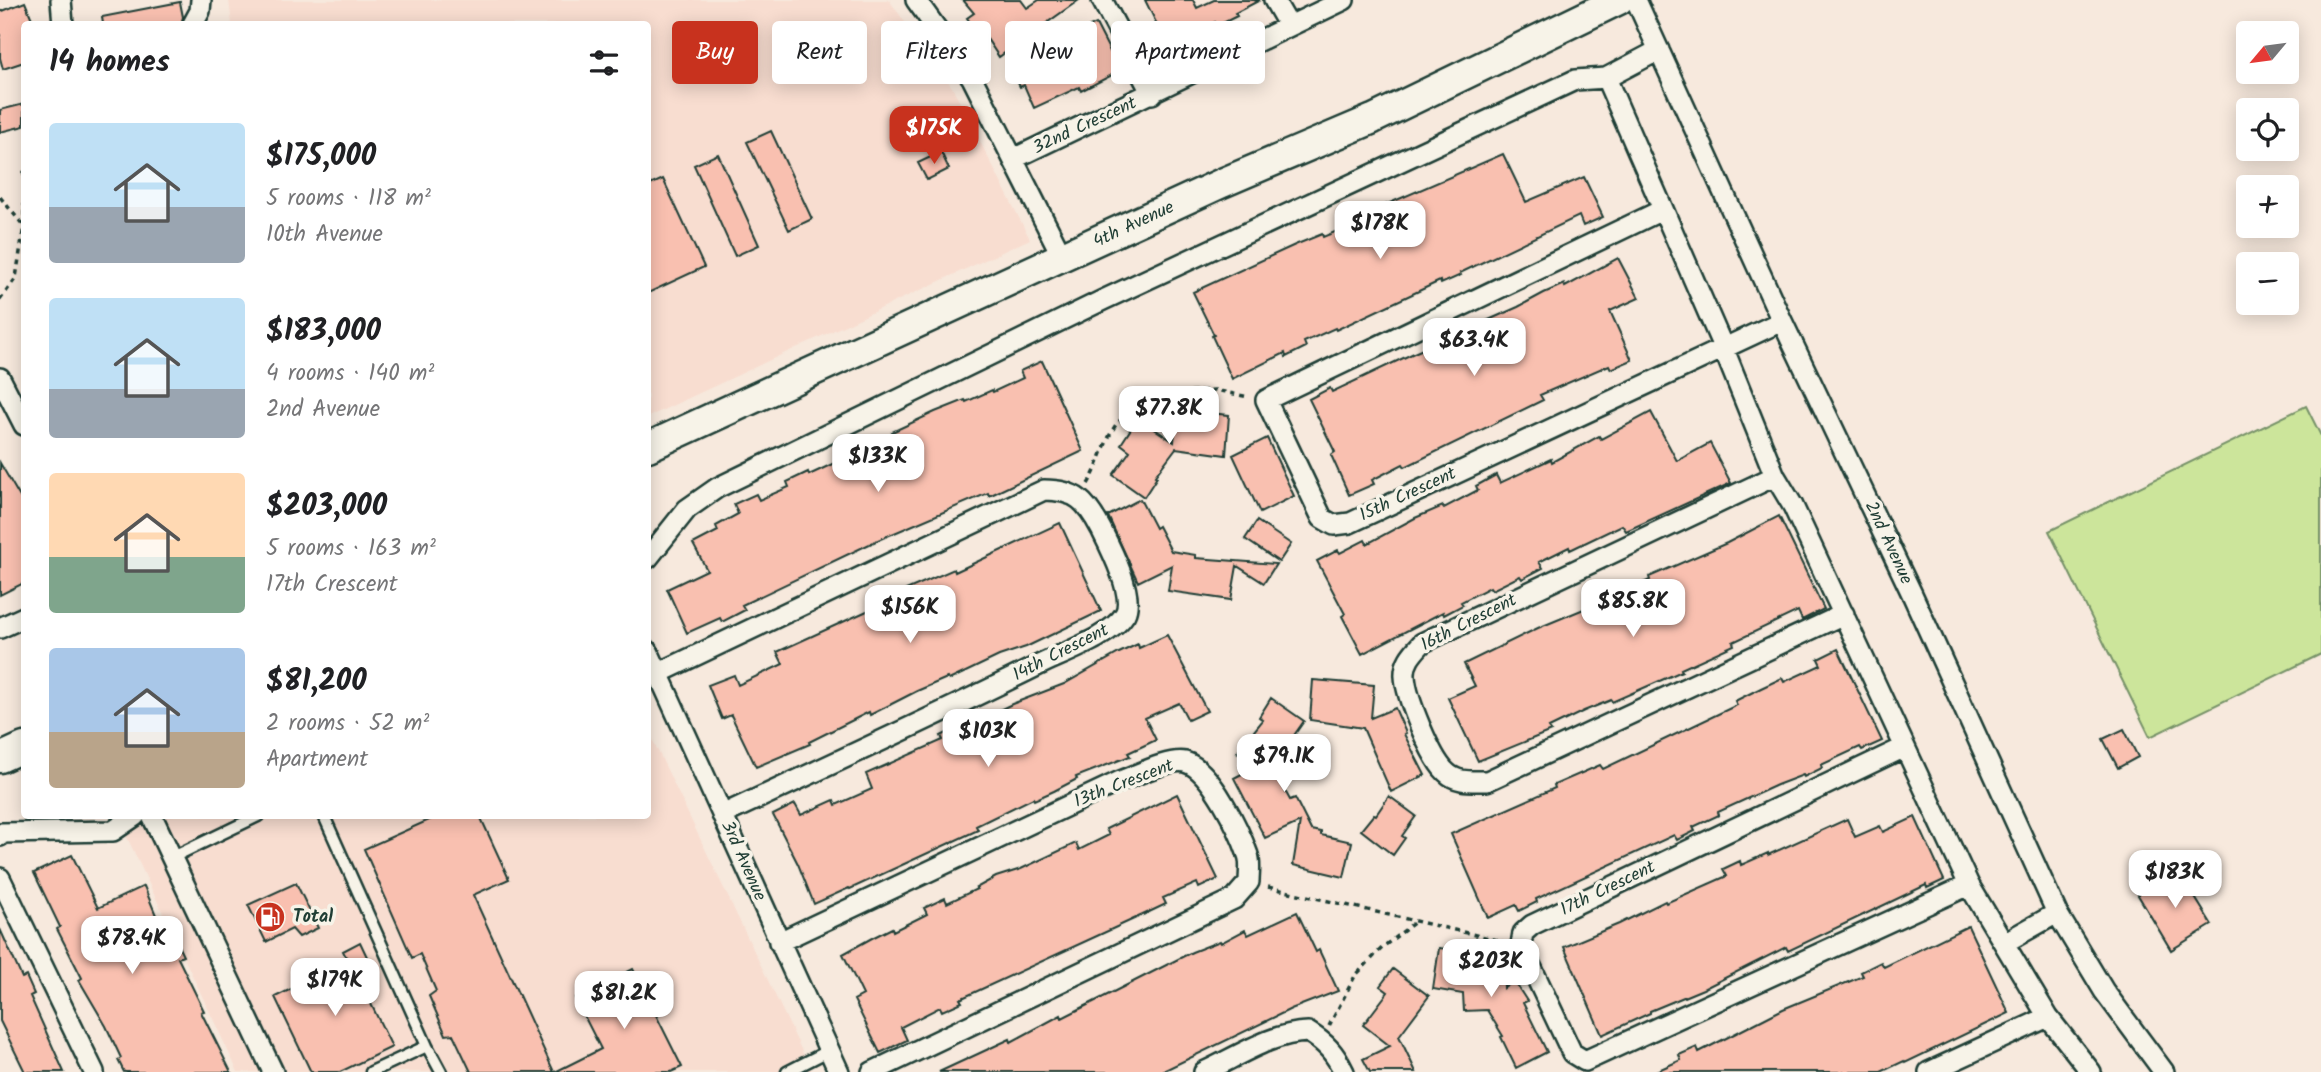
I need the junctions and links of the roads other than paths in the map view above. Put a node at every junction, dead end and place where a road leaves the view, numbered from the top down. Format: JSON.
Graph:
{"nodes":[{"id":1,"x":61,"y":0,"type":"edge"},
{"id":2,"x":201,"y":0,"type":"edge"},
{"id":3,"x":916,"y":0,"type":"edge"},
{"id":4,"x":1102,"y":0,"type":"edge"},
{"id":5,"x":1274,"y":0,"type":"edge"},
{"id":6,"x":1344,"y":0,"type":"edge"},
{"id":7,"x":1619,"y":0,"type":"edge"},
{"id":8,"x":1636,"y":0,"type":"edge"},
{"id":9,"x":63,"y":21,"type":"edge"},
{"id":10,"x":195,"y":21,"type":"edge"},
{"id":11,"x":1289,"y":26,"type":"junction"},
{"id":12,"x":1659,"y":50,"type":"junction"},
{"id":13,"x":1606,"y":78,"type":"junction"},
{"id":14,"x":1152,"y":94,"type":"junction"},
{"id":15,"x":1013,"y":159,"type":"junction"},
{"id":16,"x":1662,"y":210,"type":"junction"},
{"id":17,"x":1063,"y":258,"type":"junction"},
{"id":18,"x":1782,"y":321,"type":"junction"},
{"id":19,"x":1723,"y":347,"type":"junction"},
{"id":20,"x":0,"y":378,"type":"edge"},
{"id":21,"x":21,"y":419,"type":"edge"},
{"id":22,"x":651,"y":446,"type":"edge"},
{"id":23,"x":1775,"y":476,"type":"junction"},
{"id":24,"x":651,"y":554,"type":"edge"},
{"id":25,"x":1844,"y":614,"type":"junction"},
{"id":26,"x":21,"y":618,"type":"edge"},
{"id":27,"x":0,"y":628,"type":"edge"},
{"id":28,"x":651,"y":659,"type":"edge"},
{"id":29,"x":657,"y":674,"type":"junction"},
{"id":30,"x":1905,"y":747,"type":"junction"},
{"id":31,"x":21,"y":748,"type":"edge"},
{"id":32,"x":0,"y":758,"type":"edge"},
{"id":33,"x":722,"y":816,"type":"junction"},
{"id":34,"x":131,"y":819,"type":"edge"},
{"id":35,"x":154,"y":819,"type":"edge"},
{"id":36,"x":252,"y":819,"type":"edge"},
{"id":37,"x":325,"y":819,"type":"edge"},
{"id":38,"x":0,"y":836,"type":"edge"},
{"id":39,"x":173,"y":857,"type":"junction"},
{"id":40,"x":0,"y":878,"type":"edge"},
{"id":41,"x":1969,"y":885,"type":"junction"},
{"id":42,"x":2057,"y":913,"type":"junction"},
{"id":43,"x":779,"y":942,"type":"junction"},
{"id":44,"x":2004,"y":943,"type":"junction"},
{"id":45,"x":2048,"y":1017,"type":"junction"},
{"id":46,"x":427,"y":1046,"type":"junction"},
{"id":47,"x":828,"y":1051,"type":"junction"},
{"id":48,"x":94,"y":1072,"type":"edge"},
{"id":49,"x":273,"y":1072,"type":"edge"},
{"id":50,"x":371,"y":1072,"type":"edge"},
{"id":51,"x":441,"y":1072,"type":"edge"},
{"id":52,"x":787,"y":1072,"type":"edge"},
{"id":53,"x":839,"y":1072,"type":"edge"},
{"id":54,"x":872,"y":1072,"type":"edge"},
{"id":55,"x":1204,"y":1072,"type":"edge"},
{"id":56,"x":1344,"y":1072,"type":"edge"},
{"id":57,"x":1929,"y":1072,"type":"edge"},
{"id":58,"x":2091,"y":1072,"type":"edge"},
{"id":59,"x":2164,"y":1072,"type":"edge"}],
"edges":[{"from":1,"to":9,"type":"street"},
{"from":2,"to":10,"type":"street"},
{"from":3,"to":15,"type":"street"},
{"from":4,"to":14,"type":"street"},
{"from":5,"to":11,"type":"street"},
{"from":6,"to":11,"type":"street","name":"32nd Crescent"},
{"from":7,"to":17,"type":"street","name":"4th Avenue"},
{"from":8,"to":12,"type":"street","name":"2nd Avenue"},
{"from":11,"to":14,"type":"street","name":"32nd Crescent"},
{"from":12,"to":13,"type":"street"},
{"from":12,"to":18,"type":"street","name":"2nd Avenue"},
{"from":13,"to":16,"type":"street"},
{"from":13,"to":24,"type":"street"},
{"from":14,"to":15,"type":"street","name":"32nd Crescent"},
{"from":15,"to":17,"type":"street"},
{"from":16,"to":19,"type":"street"},
{"from":16,"to":19,"type":"street","name":"15th Crescent"},
{"from":17,"to":22,"type":"street","name":"4th Avenue"},
{"from":18,"to":19,"type":"street","name":"15th Crescent"},
{"from":18,"to":42,"type":"street","name":"2nd Avenue"},
{"from":19,"to":23,"type":"street"},
{"from":20,"to":21,"type":"street"},
{"from":23,"to":25,"type":"street"},
{"from":23,"to":25,"type":"street","name":"16th Crescent"},
{"from":25,"to":30,"type":"street"},
{"from":26,"to":27,"type":"street"},
{"from":28,"to":29,"type":"street","name":"3rd Avenue"},
{"from":29,"to":33,"type":"street","name":"3rd Avenue"},
{"from":29,"to":33,"type":"street","name":"14th Crescent"},
{"from":30,"to":41,"type":"street"},
{"from":30,"to":41,"type":"street","name":"17th Crescent"},
{"from":31,"to":32,"type":"street"},
{"from":33,"to":43,"type":"street","name":"3rd Avenue"},
{"from":34,"to":38,"type":"street"},
{"from":35,"to":39,"type":"street"},
{"from":36,"to":39,"type":"lane"},
{"from":37,"to":46,"type":"lane"},
{"from":39,"to":49,"type":"street"},
{"from":40,"to":48,"type":"street"},
{"from":41,"to":44,"type":"street"},
{"from":42,"to":44,"type":"street"},
{"from":42,"to":59,"type":"street","name":"2nd Avenue"},
{"from":43,"to":47,"type":"street","name":"3rd Avenue"},
{"from":43,"to":54,"type":"street","name":"13th Crescent"},
{"from":44,"to":45,"type":"street"},
{"from":45,"to":57,"type":"street"},
{"from":45,"to":58,"type":"street"},
{"from":46,"to":50,"type":"lane"},
{"from":46,"to":51,"type":"lane"},
{"from":47,"to":52,"type":"lane"},
{"from":47,"to":53,"type":"street","name":"3rd Avenue"},
{"from":55,"to":56,"type":"street"}]}
